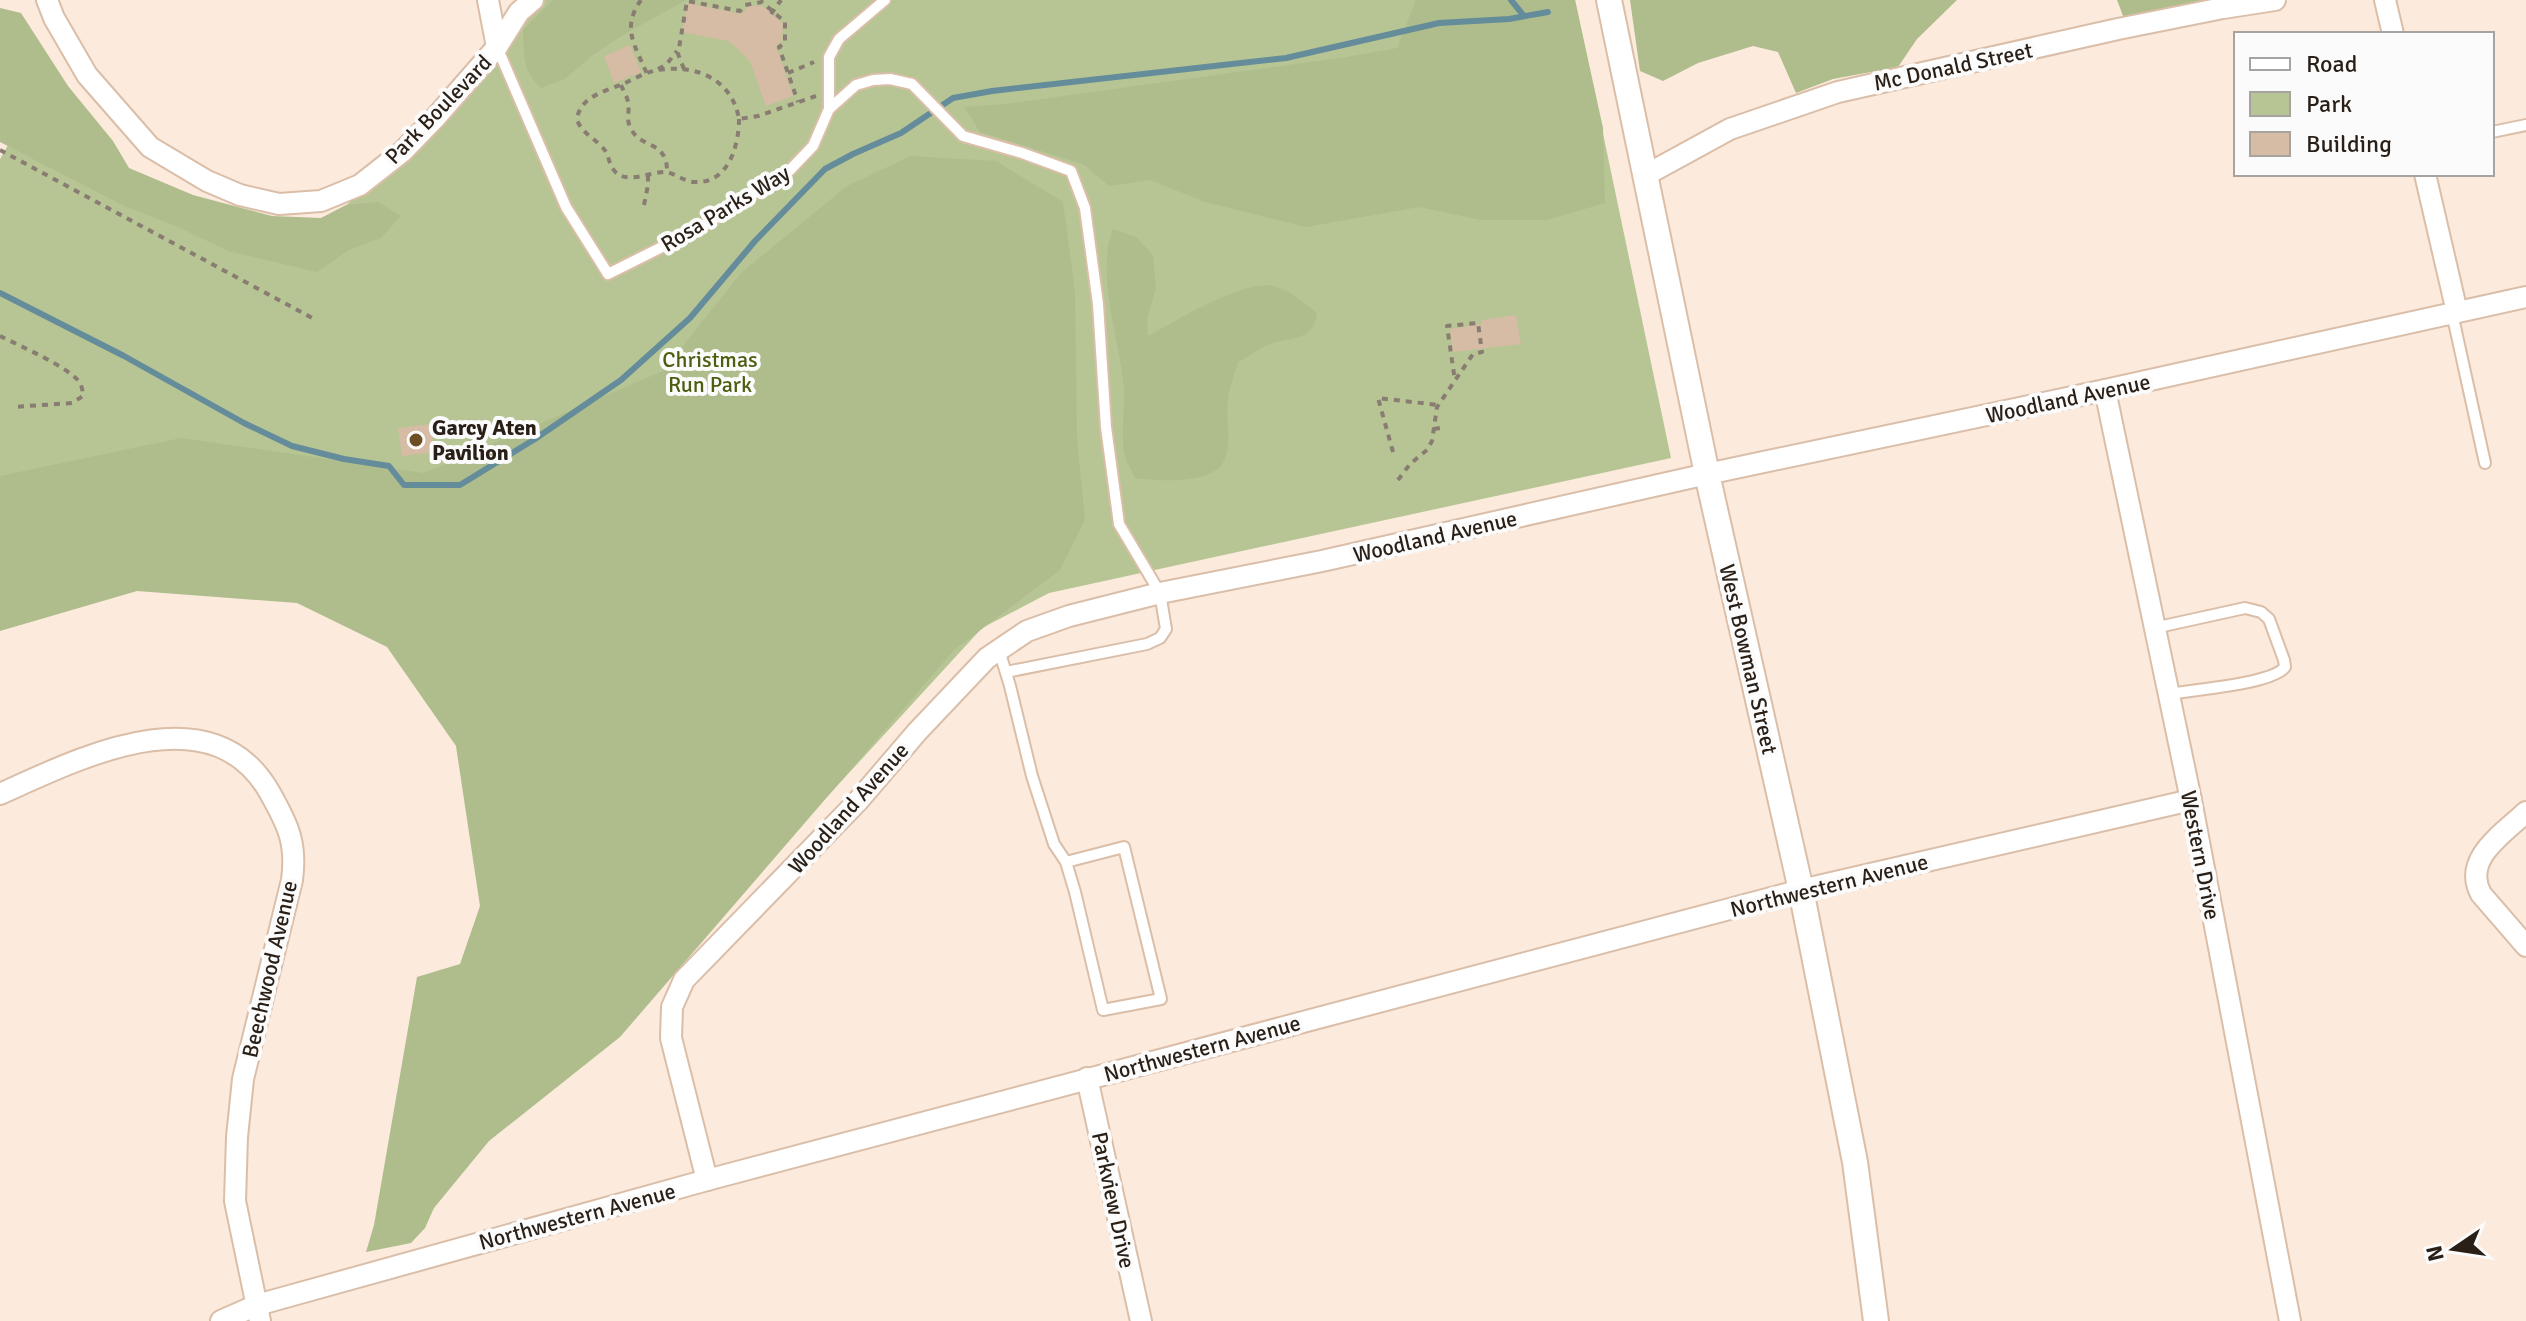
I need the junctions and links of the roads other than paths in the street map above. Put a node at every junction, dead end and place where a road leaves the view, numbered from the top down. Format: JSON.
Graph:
{"nodes":[{"id":1,"x":47,"y":0,"type":"edge"},
{"id":2,"x":488,"y":0,"type":"edge"},
{"id":3,"x":533,"y":0,"type":"edge"},
{"id":4,"x":885,"y":0,"type":"edge"},
{"id":5,"x":2275,"y":0,"type":"edge"},
{"id":6,"x":2385,"y":0,"type":"edge"},
{"id":7,"x":1611,"y":8,"type":"edge"},
{"id":8,"x":2393,"y":32,"type":"edge"},
{"id":9,"x":497,"y":47,"type":"junction"},
{"id":10,"x":829,"y":109,"type":"junction"},
{"id":11,"x":2526,"y":125,"type":"edge"},
{"id":12,"x":2494,"y":132,"type":"edge"},
{"id":13,"x":1644,"y":176,"type":"junction"},
{"id":14,"x":2425,"y":176,"type":"edge"},
{"id":15,"x":2526,"y":297,"type":"edge"},
{"id":16,"x":2455,"y":313,"type":"junction"},
{"id":17,"x":2105,"y":390,"type":"junction"},
{"id":18,"x":2485,"y":463,"type":"dead end"},
{"id":19,"x":1707,"y":474,"type":"junction"},
{"id":20,"x":1160,"y":593,"type":"junction"},
{"id":21,"x":2154,"y":628,"type":"junction"},
{"id":22,"x":999,"y":650,"type":"junction"},
{"id":23,"x":1006,"y":672,"type":"junction"},
{"id":24,"x":2168,"y":694,"type":"junction"},
{"id":25,"x":0,"y":794,"type":"edge"},
{"id":26,"x":2191,"y":800,"type":"junction"},
{"id":27,"x":2526,"y":812,"type":"edge"},
{"id":28,"x":1066,"y":862,"type":"junction"},
{"id":29,"x":1801,"y":890,"type":"junction"},
{"id":30,"x":2526,"y":946,"type":"edge"},
{"id":31,"x":1087,"y":1078,"type":"junction"},
{"id":32,"x":707,"y":1180,"type":"junction"},
{"id":33,"x":258,"y":1313,"type":"edge"},
{"id":34,"x":221,"y":1321,"type":"edge"},
{"id":35,"x":1141,"y":1321,"type":"edge"},
{"id":36,"x":1876,"y":1321,"type":"edge"},
{"id":37,"x":2290,"y":1321,"type":"edge"}],
"edges":[{"from":1,"to":9,"type":"street","name":"Park Boulevard"},
{"from":2,"to":9,"type":"street"},
{"from":3,"to":9,"type":"street","name":"Park Boulevard"},
{"from":4,"to":10,"type":"lane"},
{"from":5,"to":13,"type":"street","name":"Mc Donald Street"},
{"from":6,"to":8,"type":"street"},
{"from":7,"to":13,"type":"street","name":"West Bowman Street"},
{"from":9,"to":10,"type":"lane","name":"Rosa Parks Way"},
{"from":10,"to":20,"type":"lane","name":"Rosa Parks Way"},
{"from":11,"to":12,"type":"lane"},
{"from":13,"to":19,"type":"street","name":"West Bowman Street"},
{"from":14,"to":16,"type":"street"},
{"from":15,"to":16,"type":"street","name":"Woodland Avenue"},
{"from":16,"to":17,"type":"street","name":"Woodland Avenue"},
{"from":16,"to":18,"type":"lane"},
{"from":17,"to":19,"type":"street","name":"Woodland Avenue"},
{"from":17,"to":21,"type":"street","name":"Western Drive"},
{"from":19,"to":20,"type":"street","name":"Woodland Avenue"},
{"from":19,"to":29,"type":"street","name":"West Bowman Street"},
{"from":20,"to":22,"type":"street","name":"Woodland Avenue"},
{"from":20,"to":23,"type":"lane"},
{"from":21,"to":24,"type":"street","name":"Western Drive"},
{"from":21,"to":24,"type":"lane"},
{"from":22,"to":23,"type":"lane"},
{"from":22,"to":32,"type":"street","name":"Woodland Avenue"},
{"from":23,"to":28,"type":"lane"},
{"from":24,"to":26,"type":"street","name":"Western Drive"},
{"from":25,"to":33,"type":"street","name":"Beechwood Avenue"},
{"from":26,"to":29,"type":"street","name":"Northwestern Avenue"},
{"from":26,"to":37,"type":"street","name":"Western Drive"},
{"from":27,"to":30,"type":"street"},
{"from":28,"to":28,"type":"lane"},
{"from":29,"to":31,"type":"street","name":"Northwestern Avenue"},
{"from":29,"to":36,"type":"street","name":"West Bowman Street"},
{"from":31,"to":32,"type":"street","name":"Northwestern Avenue"},
{"from":31,"to":35,"type":"street","name":"Parkview Drive"},
{"from":32,"to":33,"type":"street","name":"Northwestern Avenue"},
{"from":33,"to":34,"type":"street","name":"Northwestern Avenue"}]}
